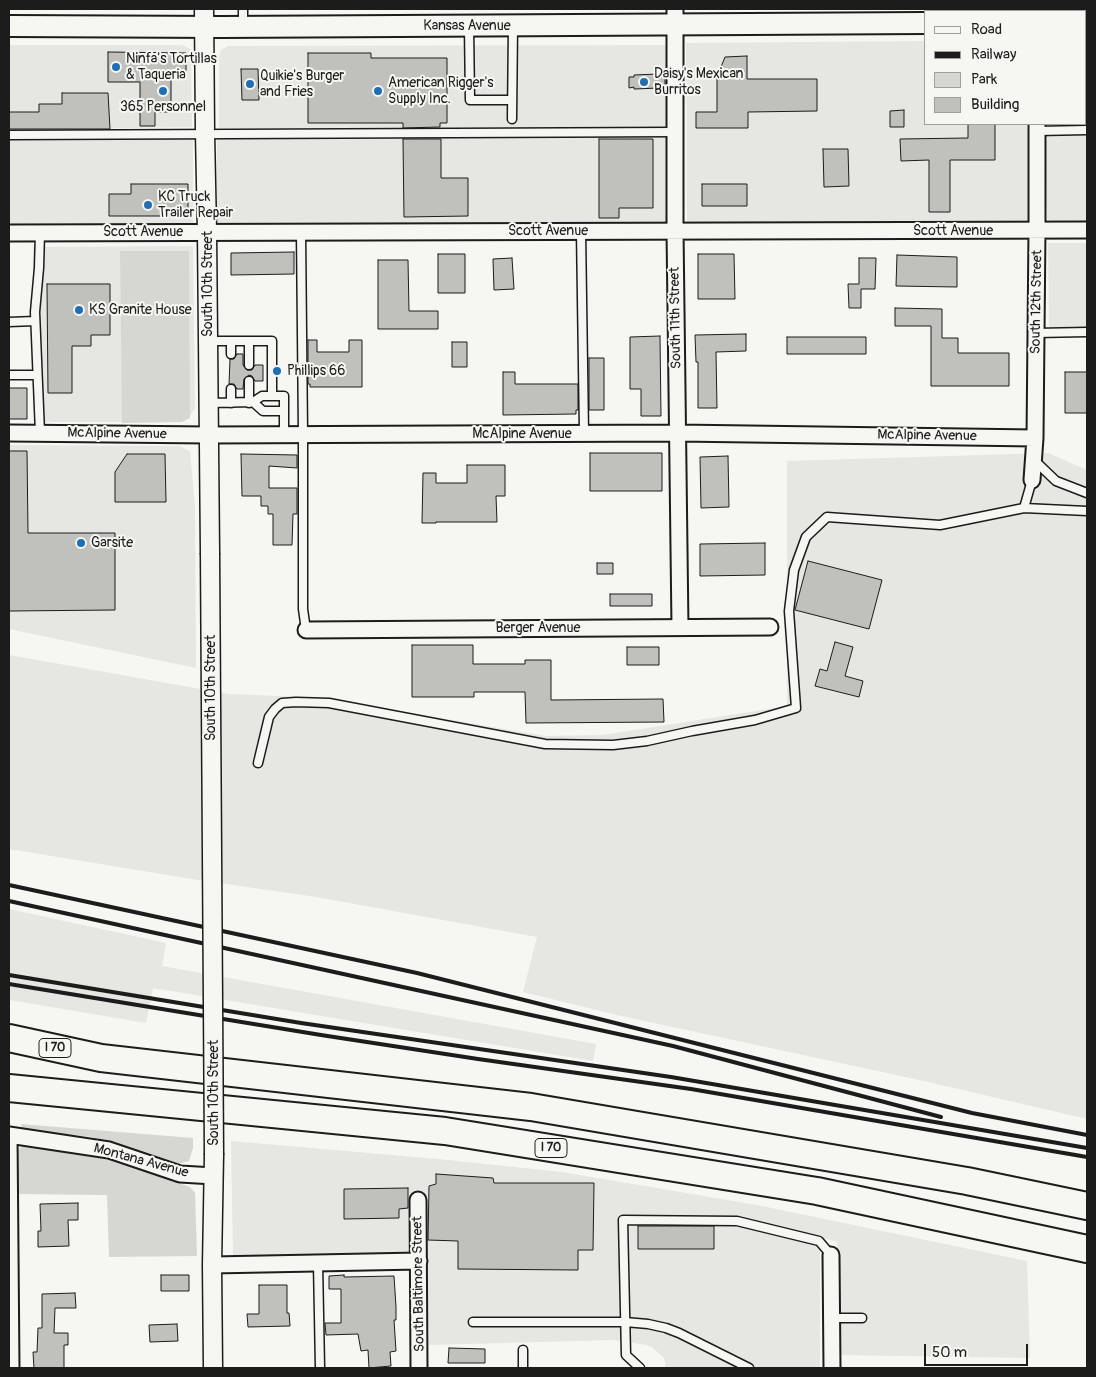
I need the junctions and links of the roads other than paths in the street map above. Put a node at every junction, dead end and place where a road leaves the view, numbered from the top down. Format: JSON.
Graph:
{"nodes":[{"id":1,"x":675,"y":17,"type":"edge"},
{"id":2,"x":204,"y":18,"type":"edge"},
{"id":3,"x":243,"y":18,"type":"edge"},
{"id":4,"x":924,"y":23,"type":"edge"},
{"id":5,"x":9,"y":26,"type":"edge"},
{"id":6,"x":469,"y":26,"type":"junction"},
{"id":7,"x":513,"y":26,"type":"junction"},
{"id":8,"x":512,"y":100,"type":"junction"},
{"id":9,"x":512,"y":119,"type":"dead end"},
{"id":10,"x":1037,"y":128,"type":"edge"},
{"id":11,"x":1087,"y":130,"type":"edge"},
{"id":12,"x":675,"y":132,"type":"junction"},
{"id":13,"x":204,"y":133,"type":"junction"},
{"id":14,"x":9,"y":134,"type":"edge"},
{"id":15,"x":1038,"y":230,"type":"junction"},
{"id":16,"x":1087,"y":230,"type":"edge"},
{"id":17,"x":581,"y":231,"type":"junction"},
{"id":18,"x":675,"y":231,"type":"junction"},
{"id":19,"x":40,"y":232,"type":"junction"},
{"id":20,"x":207,"y":232,"type":"junction"},
{"id":21,"x":302,"y":232,"type":"junction"},
{"id":22,"x":9,"y":233,"type":"edge"},
{"id":23,"x":35,"y":321,"type":"junction"},
{"id":24,"x":9,"y":322,"type":"edge"},
{"id":25,"x":1087,"y":332,"type":"edge"},
{"id":26,"x":1036,"y":333,"type":"junction"},
{"id":27,"x":208,"y":341,"type":"junction"},
{"id":28,"x":231,"y":341,"type":"junction"},
{"id":29,"x":249,"y":341,"type":"junction"},
{"id":30,"x":231,"y":354,"type":"dead end"},
{"id":31,"x":249,"y":365,"type":"dead end"},
{"id":32,"x":9,"y":375,"type":"edge"},
{"id":33,"x":37,"y":375,"type":"junction"},
{"id":34,"x":249,"y":381,"type":"dead end"},
{"id":35,"x":231,"y":389,"type":"dead end"},
{"id":36,"x":272,"y":396,"type":"junction"},
{"id":37,"x":208,"y":403,"type":"junction"},
{"id":38,"x":231,"y":403,"type":"junction"},
{"id":39,"x":251,"y":403,"type":"junction"},
{"id":40,"x":284,"y":411,"type":"junction"},
{"id":41,"x":9,"y":433,"type":"edge"},
{"id":42,"x":40,"y":433,"type":"junction"},
{"id":43,"x":584,"y":433,"type":"junction"},
{"id":44,"x":678,"y":433,"type":"junction"},
{"id":45,"x":284,"y":434,"type":"junction"},
{"id":46,"x":303,"y":434,"type":"junction"},
{"id":47,"x":209,"y":435,"type":"junction"},
{"id":48,"x":1035,"y":438,"type":"junction"},
{"id":49,"x":1034,"y":460,"type":"junction"},
{"id":50,"x":1032,"y":480,"type":"joint"},
{"id":51,"x":1087,"y":493,"type":"edge"},
{"id":52,"x":1024,"y":508,"type":"junction"},
{"id":53,"x":1087,"y":511,"type":"edge"},
{"id":54,"x":680,"y":627,"type":"junction"},
{"id":55,"x":770,"y":627,"type":"dead end"},
{"id":56,"x":306,"y":630,"type":"joint"},
{"id":57,"x":258,"y":763,"type":"dead end"},
{"id":58,"x":9,"y":1038,"type":"edge"},
{"id":59,"x":9,"y":1054,"type":"edge"},
{"id":60,"x":101,"y":1058,"type":"junction"},
{"id":61,"x":9,"y":1088,"type":"edge"},
{"id":62,"x":9,"y":1135,"type":"edge"},
{"id":63,"x":214,"y":1176,"type":"junction"},
{"id":64,"x":418,"y":1200,"type":"dead end"},
{"id":65,"x":1087,"y":1206,"type":"edge"},
{"id":66,"x":1087,"y":1249,"type":"edge"},
{"id":67,"x":831,"y":1255,"type":"joint"},
{"id":68,"x":418,"y":1261,"type":"junction"},
{"id":69,"x":318,"y":1263,"type":"junction"},
{"id":70,"x":212,"y":1265,"type":"junction"},
{"id":71,"x":832,"y":1318,"type":"junction"},
{"id":72,"x":862,"y":1318,"type":"dead end"},
{"id":73,"x":473,"y":1322,"type":"dead end"},
{"id":74,"x":625,"y":1322,"type":"junction"},
{"id":75,"x":523,"y":1350,"type":"dead end"},
{"id":76,"x":11,"y":1368,"type":"edge"},
{"id":77,"x":213,"y":1368,"type":"edge"},
{"id":78,"x":320,"y":1368,"type":"edge"},
{"id":79,"x":419,"y":1368,"type":"edge"},
{"id":80,"x":523,"y":1368,"type":"edge"},
{"id":81,"x":640,"y":1368,"type":"edge"},
{"id":82,"x":749,"y":1368,"type":"edge"},
{"id":83,"x":832,"y":1368,"type":"edge"}],
"edges":[{"from":1,"to":4,"type":"main road","name":"Kansas Avenue"},
{"from":1,"to":7,"type":"main road","name":"Kansas Avenue"},
{"from":1,"to":12,"type":"street","name":"South 11th Street"},
{"from":2,"to":3,"type":"main road","name":"Kansas Avenue"},
{"from":2,"to":5,"type":"main road","name":"Kansas Avenue"},
{"from":2,"to":13,"type":"street","name":"South 10th Street"},
{"from":3,"to":6,"type":"main road","name":"Kansas Avenue"},
{"from":6,"to":7,"type":"main road","name":"Kansas Avenue"},
{"from":6,"to":8,"type":"lane"},
{"from":7,"to":8,"type":"lane"},
{"from":8,"to":9,"type":"lane"},
{"from":10,"to":11,"type":"lane"},
{"from":10,"to":15,"type":"street","name":"South 12th Street"},
{"from":12,"to":13,"type":"lane"},
{"from":12,"to":18,"type":"street","name":"South 11th Street"},
{"from":13,"to":14,"type":"lane"},
{"from":13,"to":20,"type":"street","name":"South 10th Street"},
{"from":15,"to":16,"type":"street","name":"Scott Avenue"},
{"from":15,"to":18,"type":"street","name":"Scott Avenue"},
{"from":15,"to":26,"type":"street","name":"South 12th Street"},
{"from":17,"to":18,"type":"street","name":"Scott Avenue"},
{"from":17,"to":21,"type":"street","name":"Scott Avenue"},
{"from":17,"to":43,"type":"lane"},
{"from":18,"to":44,"type":"street","name":"South 11th Street"},
{"from":19,"to":20,"type":"street","name":"Scott Avenue"},
{"from":19,"to":22,"type":"street","name":"Scott Avenue"},
{"from":19,"to":23,"type":"lane"},
{"from":20,"to":21,"type":"street","name":"Scott Avenue"},
{"from":20,"to":27,"type":"street","name":"South 10th Street"},
{"from":21,"to":46,"type":"lane"},
{"from":23,"to":24,"type":"lane"},
{"from":23,"to":33,"type":"lane"},
{"from":25,"to":26,"type":"lane"},
{"from":26,"to":48,"type":"street","name":"South 12th Street"},
{"from":27,"to":28,"type":"lane"},
{"from":27,"to":37,"type":"street","name":"South 10th Street"},
{"from":28,"to":29,"type":"lane"},
{"from":28,"to":30,"type":"lane"},
{"from":29,"to":31,"type":"lane"},
{"from":29,"to":36,"type":"lane"},
{"from":32,"to":33,"type":"lane"},
{"from":33,"to":42,"type":"lane"},
{"from":34,"to":39,"type":"lane"},
{"from":35,"to":38,"type":"lane"},
{"from":36,"to":39,"type":"lane"},
{"from":36,"to":40,"type":"lane"},
{"from":37,"to":38,"type":"lane"},
{"from":37,"to":47,"type":"street","name":"South 10th Street"},
{"from":38,"to":39,"type":"lane"},
{"from":39,"to":40,"type":"lane"},
{"from":40,"to":45,"type":"lane"},
{"from":41,"to":42,"type":"street","name":"McAlpine Avenue"},
{"from":42,"to":47,"type":"street","name":"McAlpine Avenue"},
{"from":43,"to":44,"type":"street","name":"McAlpine Avenue"},
{"from":43,"to":46,"type":"street","name":"McAlpine Avenue"},
{"from":44,"to":48,"type":"street","name":"McAlpine Avenue"},
{"from":44,"to":54,"type":"street","name":"South 11th Street"},
{"from":45,"to":46,"type":"street","name":"McAlpine Avenue"},
{"from":45,"to":47,"type":"street","name":"McAlpine Avenue"},
{"from":46,"to":56,"type":"lane"},
{"from":47,"to":63,"type":"street","name":"South 10th Street","bridge":true},
{"from":48,"to":49,"type":"street","name":"South 12th Street"},
{"from":49,"to":50,"type":"street","name":"South 12th Street"},
{"from":49,"to":51,"type":"lane"},
{"from":50,"to":52,"type":"lane"},
{"from":52,"to":53,"type":"lane"},
{"from":52,"to":57,"type":"lane"},
{"from":54,"to":55,"type":"street","name":"Berger Avenue"},
{"from":54,"to":56,"type":"street","name":"Berger Avenue"},
{"from":58,"to":60,"type":"highway","number":"I 70"},
{"from":59,"to":60,"type":"highway"},
{"from":60,"to":65,"type":"highway","number":"I 70"},
{"from":61,"to":66,"type":"highway","number":"I 70"},
{"from":62,"to":63,"type":"street","name":"Montana Avenue"},
{"from":62,"to":76,"type":"street"},
{"from":63,"to":70,"type":"street","name":"South 10th Street"},
{"from":64,"to":68,"type":"street","name":"South Baltimore Street"},
{"from":67,"to":71,"type":"street"},
{"from":67,"to":74,"type":"lane"},
{"from":68,"to":69,"type":"street"},
{"from":68,"to":79,"type":"street","name":"South Baltimore Street"},
{"from":69,"to":70,"type":"street"},
{"from":69,"to":78,"type":"lane"},
{"from":70,"to":77,"type":"street","name":"South 10th Street"},
{"from":71,"to":72,"type":"lane"},
{"from":71,"to":83,"type":"street"},
{"from":73,"to":74,"type":"lane"},
{"from":74,"to":81,"type":"lane"},
{"from":74,"to":82,"type":"lane"},
{"from":75,"to":80,"type":"lane"}]}
